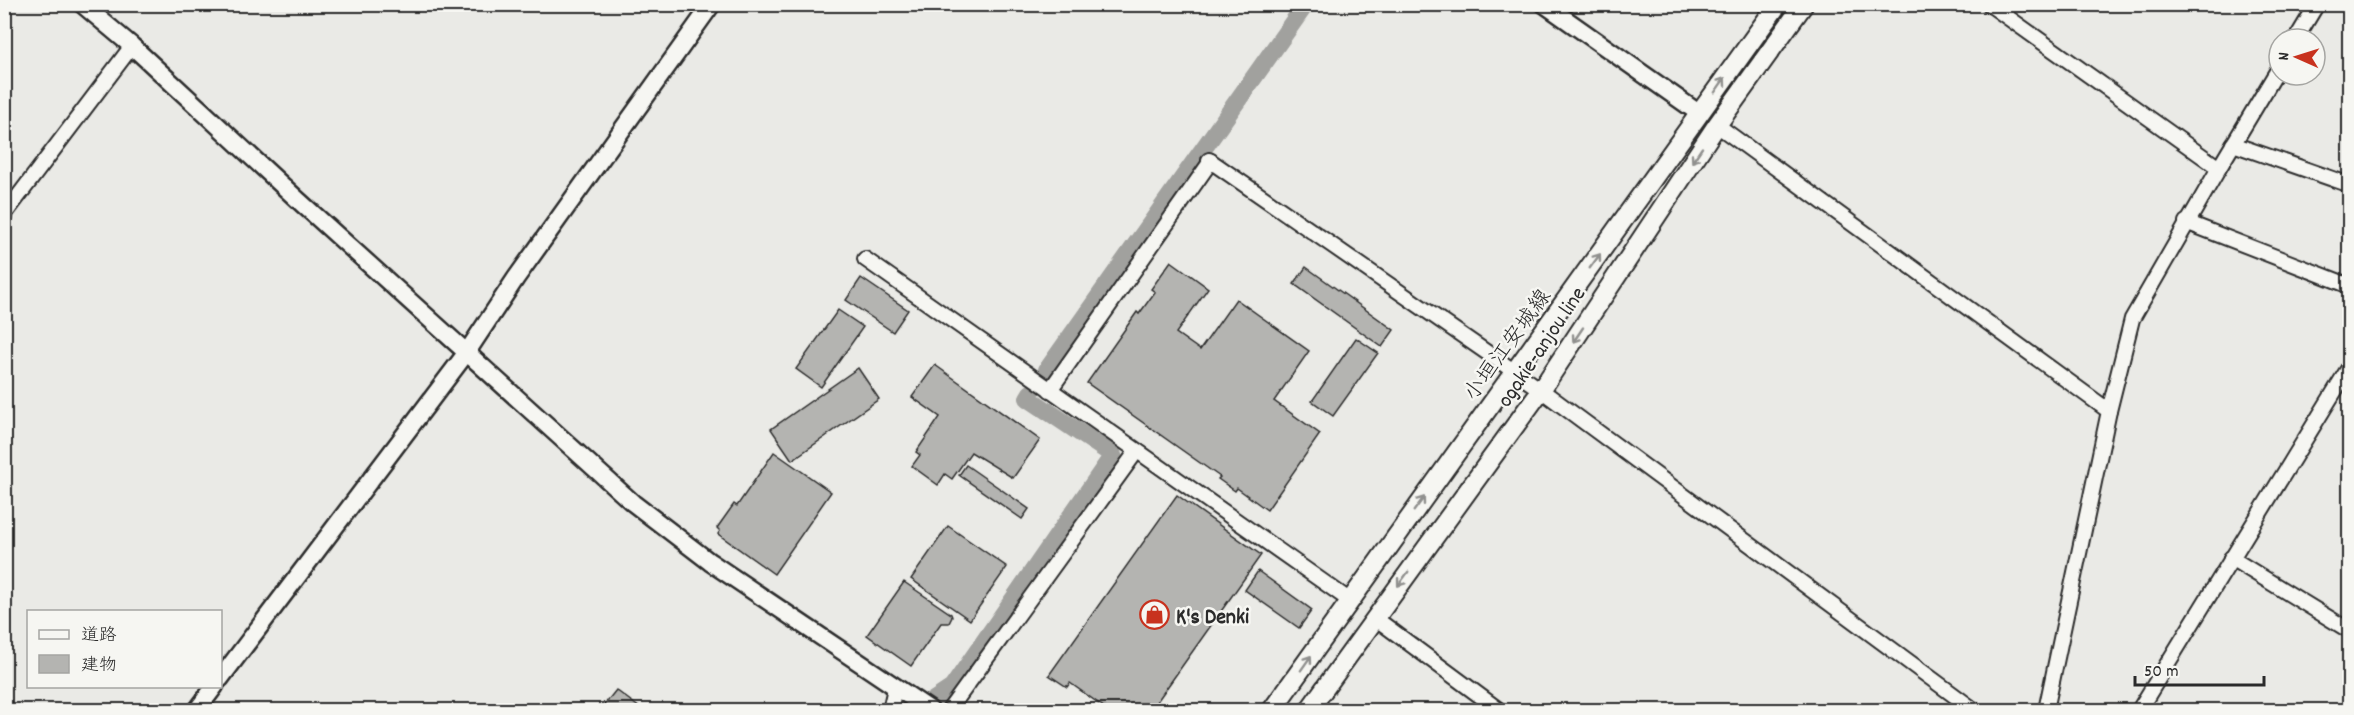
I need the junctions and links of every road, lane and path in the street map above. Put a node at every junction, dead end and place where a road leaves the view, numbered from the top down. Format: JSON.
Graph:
{"nodes":[{"id":1,"x":82,"y":4,"type":"edge"},
{"id":2,"x":712,"y":4,"type":"edge"},
{"id":3,"x":1544,"y":4,"type":"edge"},
{"id":4,"x":1778,"y":4,"type":"edge"},
{"id":5,"x":1804,"y":4,"type":"edge"},
{"id":6,"x":1989,"y":4,"type":"edge"},
{"id":7,"x":2318,"y":4,"type":"edge"},
{"id":8,"x":2304,"y":27,"type":"edge"},
{"id":9,"x":132,"y":46,"type":"junction"},
{"id":10,"x":2268,"y":87,"type":"edge"},
{"id":11,"x":1700,"y":114,"type":"junction"},
{"id":12,"x":1717,"y":125,"type":"junction"},
{"id":13,"x":2233,"y":144,"type":"junction"},
{"id":14,"x":2219,"y":168,"type":"junction"},
{"id":15,"x":2349,"y":185,"type":"edge"},
{"id":16,"x":4,"y":215,"type":"edge"},
{"id":17,"x":2187,"y":222,"type":"junction"},
{"id":18,"x":865,"y":259,"type":"dead end"},
{"id":19,"x":2349,"y":286,"type":"edge"},
{"id":20,"x":467,"y":352,"type":"junction"},
{"id":21,"x":2349,"y":366,"type":"edge"},
{"id":22,"x":1515,"y":372,"type":"junction"},
{"id":23,"x":1050,"y":390,"type":"junction"},
{"id":24,"x":1541,"y":390,"type":"junction"},
{"id":25,"x":2109,"y":411,"type":"junction"},
{"id":26,"x":1136,"y":452,"type":"junction"},
{"id":27,"x":2231,"y":558,"type":"junction"},
{"id":28,"x":1349,"y":600,"type":"junction"},
{"id":29,"x":1375,"y":618,"type":"junction"},
{"id":30,"x":2349,"y":631,"type":"edge"},
{"id":31,"x":222,"y":676,"type":"edge"},
{"id":32,"x":214,"y":688,"type":"edge"},
{"id":33,"x":895,"y":688,"type":"junction"},
{"id":34,"x":197,"y":711,"type":"edge"},
{"id":35,"x":890,"y":711,"type":"edge"},
{"id":36,"x":930,"y":711,"type":"edge"},
{"id":37,"x":948,"y":711,"type":"edge"},
{"id":38,"x":1272,"y":711,"type":"edge"},
{"id":39,"x":1309,"y":711,"type":"edge"},
{"id":40,"x":1499,"y":711,"type":"edge"},
{"id":41,"x":1974,"y":711,"type":"edge"},
{"id":42,"x":2046,"y":711,"type":"edge"},
{"id":43,"x":2139,"y":711,"type":"edge"}],
"edges":[{"from":1,"to":9,"type":"street"},
{"from":2,"to":20,"type":"street"},
{"from":3,"to":11,"type":"street"},
{"from":11,"to":4,"type":"main road","name":"小垣江安城線","one_way":true},
{"from":5,"to":12,"type":"main road","name":"ogakie-anjou line"},
{"from":6,"to":14,"type":"street"},
{"from":7,"to":8,"type":"street"},
{"from":9,"to":16,"type":"street"},
{"from":9,"to":20,"type":"street"},
{"from":10,"to":13,"type":"street"},
{"from":22,"to":11,"type":"main road","name":"小垣江安城線","one_way":true},
{"from":12,"to":24,"type":"main road","name":"ogakie-anjou line","one_way":true},
{"from":12,"to":25,"type":"street"},
{"from":13,"to":14,"type":"street"},
{"from":13,"to":15,"type":"street"},
{"from":14,"to":17,"type":"street"},
{"from":17,"to":19,"type":"street"},
{"from":17,"to":25,"type":"street"},
{"from":18,"to":23,"type":"street"},
{"from":20,"to":31,"type":"street"},
{"from":20,"to":33,"type":"street"},
{"from":21,"to":27,"type":"street"},
{"from":22,"to":23,"type":"street"},
{"from":22,"to":24,"type":"street"},
{"from":28,"to":22,"type":"main road","name":"小垣江安城線","one_way":true},
{"from":23,"to":26,"type":"street"},
{"from":24,"to":29,"type":"main road","name":"ogakie-anjou line","one_way":true},
{"from":24,"to":41,"type":"street"},
{"from":25,"to":42,"type":"street"},
{"from":26,"to":28,"type":"street"},
{"from":26,"to":37,"type":"street"},
{"from":27,"to":30,"type":"street"},
{"from":27,"to":43,"type":"street"},
{"from":38,"to":28,"type":"main road","name":"小垣江安城線","one_way":true},
{"from":29,"to":39,"type":"main road","name":"ogakie-anjou line"},
{"from":29,"to":40,"type":"street"},
{"from":32,"to":34,"type":"street"},
{"from":33,"to":35,"type":"street"},
{"from":33,"to":36,"type":"street"}]}
